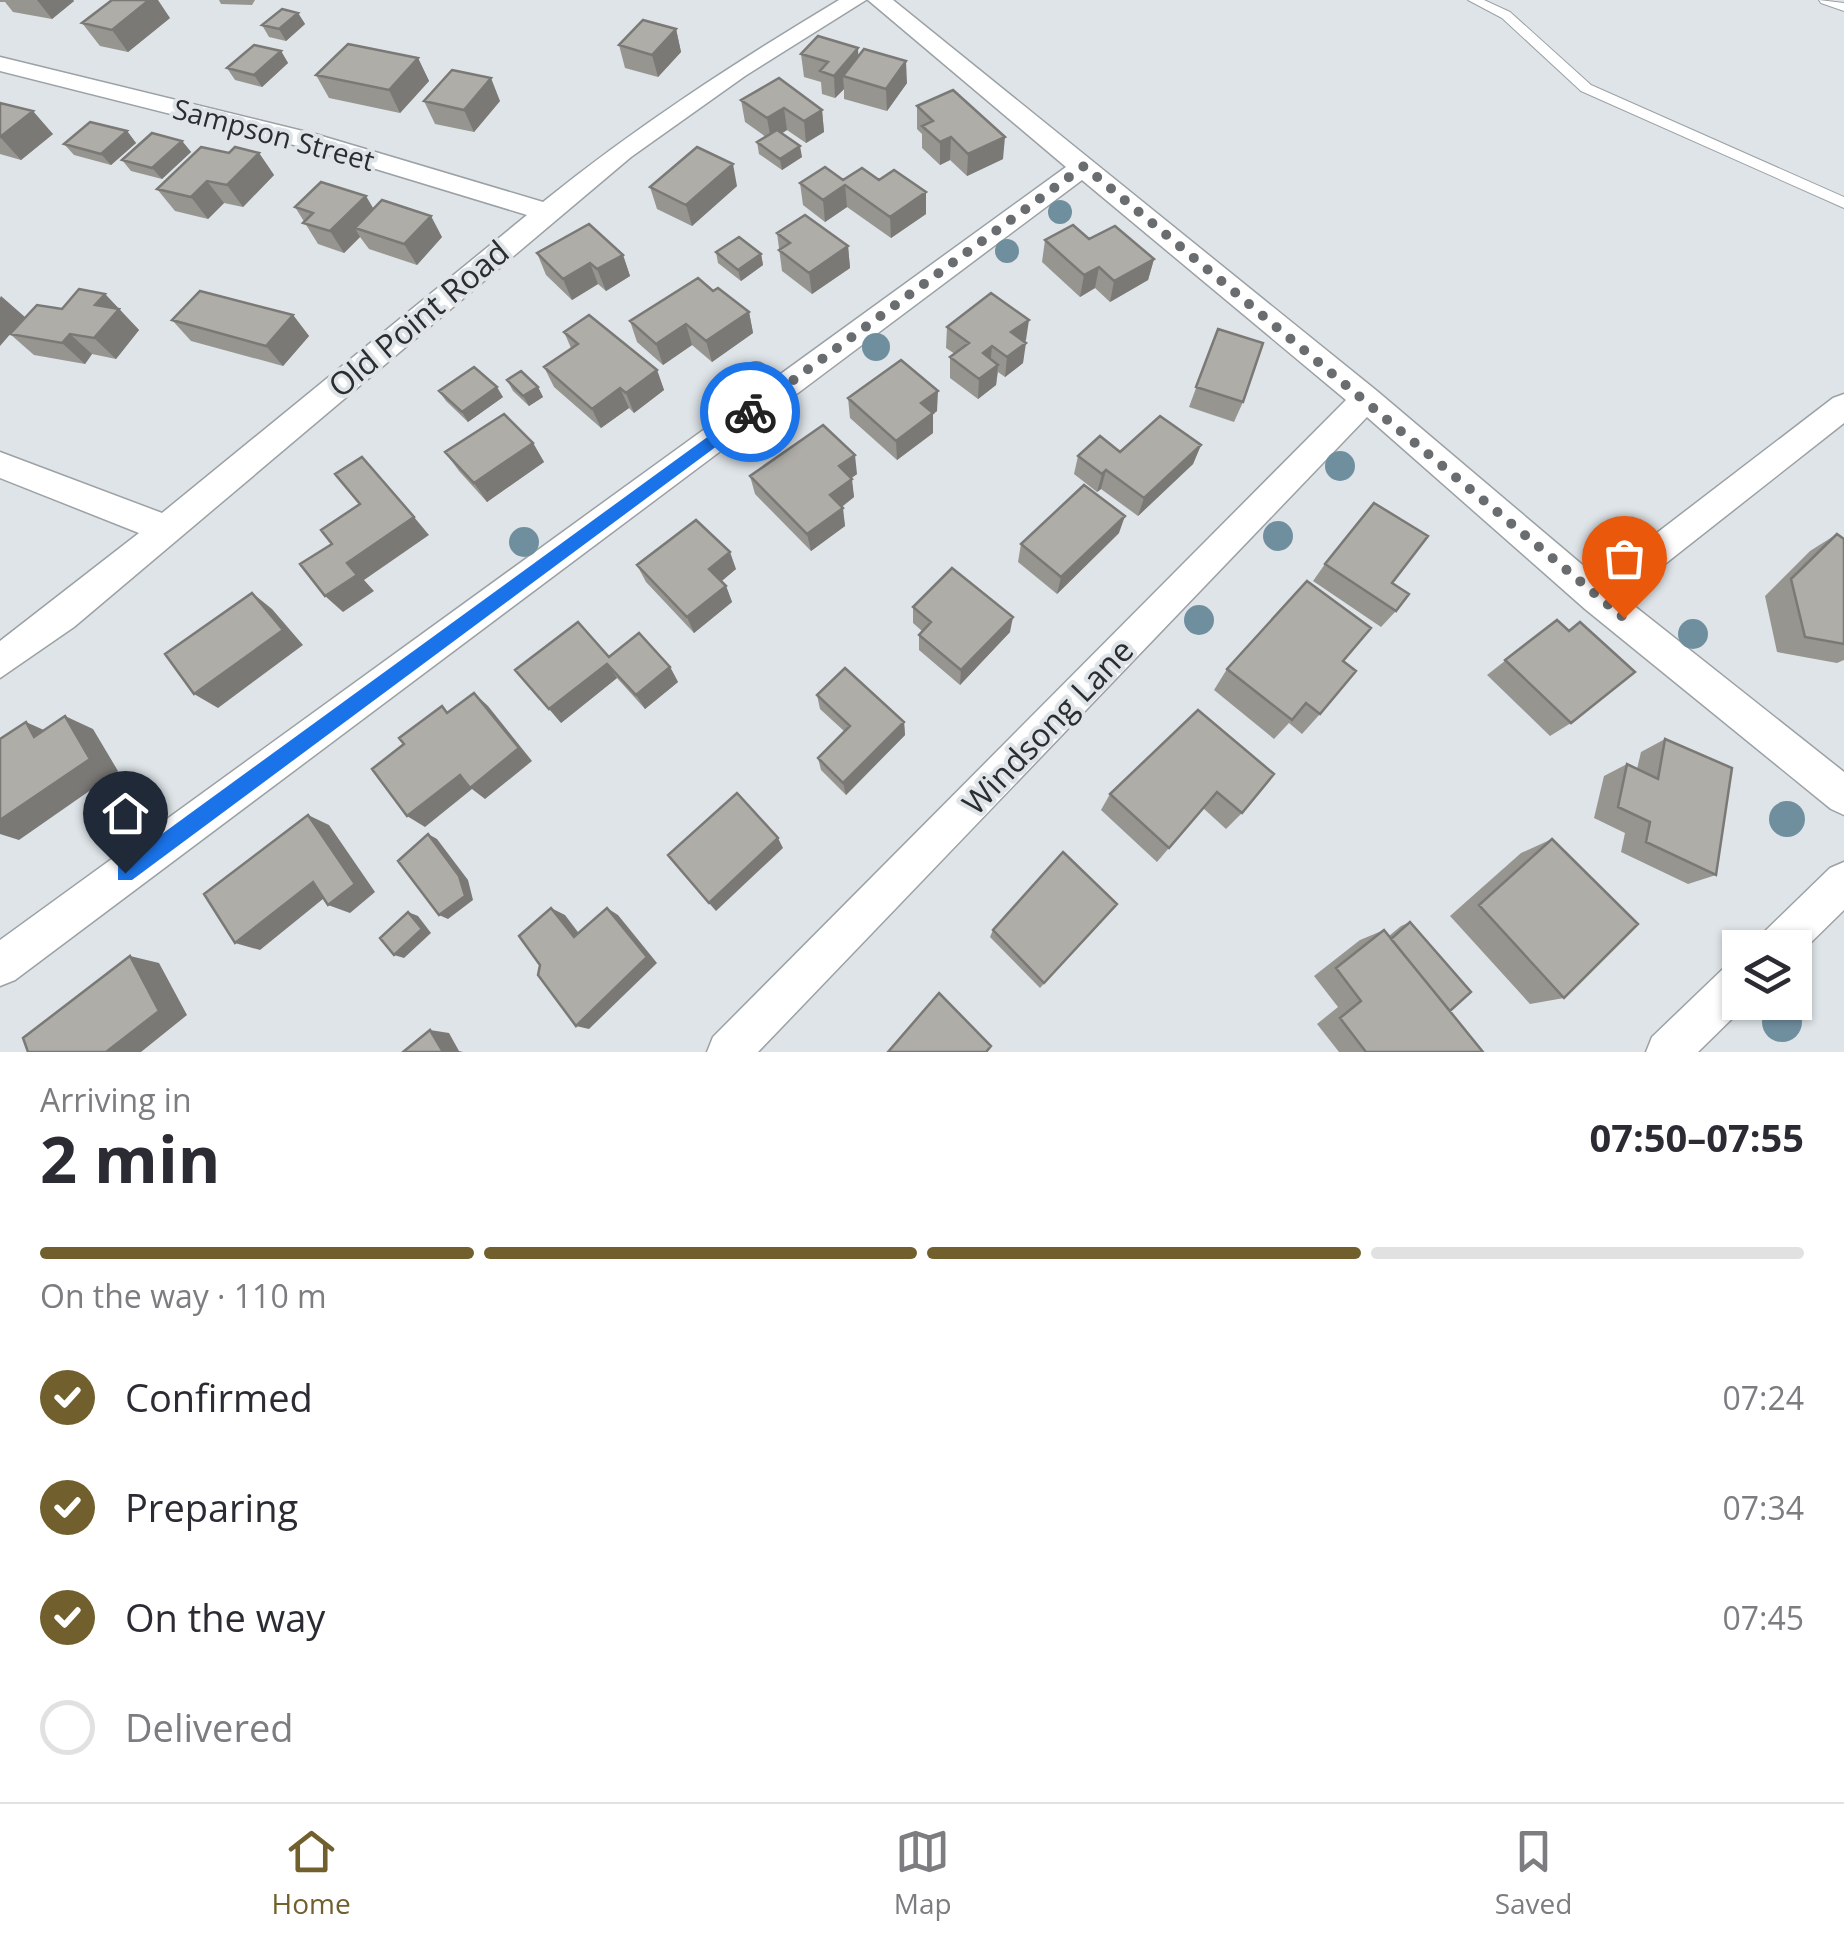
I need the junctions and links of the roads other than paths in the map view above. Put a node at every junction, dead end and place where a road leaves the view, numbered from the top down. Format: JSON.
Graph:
{"nodes":[{"id":1,"x":855,"y":0,"type":"edge"},
{"id":2,"x":879,"y":0,"type":"edge"},
{"id":3,"x":1474,"y":0,"type":"edge"},
{"id":4,"x":1825,"y":0,"type":"edge"},
{"id":5,"x":1491,"y":3,"type":"edge"},
{"id":6,"x":1844,"y":7,"type":"edge"},
{"id":7,"x":0,"y":64,"type":"edge"},
{"id":8,"x":1084,"y":166,"type":"junction"},
{"id":9,"x":1844,"y":203,"type":"edge"},
{"id":10,"x":546,"y":212,"type":"junction"},
{"id":11,"x":1366,"y":399,"type":"junction"},
{"id":12,"x":1844,"y":406,"type":"edge"},
{"id":13,"x":0,"y":465,"type":"edge"},
{"id":14,"x":164,"y":528,"type":"junction"},
{"id":15,"x":1597,"y":598,"type":"junction"},
{"id":16,"x":0,"y":662,"type":"edge"},
{"id":17,"x":1844,"y":796,"type":"edge"},
{"id":18,"x":1844,"y":882,"type":"edge"},
{"id":19,"x":1795,"y":930,"type":"edge"},
{"id":20,"x":0,"y":965,"type":"edge"},
{"id":21,"x":1722,"y":999,"type":"edge"},
{"id":22,"x":728,"y":1052,"type":"edge"},
{"id":23,"x":1667,"y":1052,"type":"edge"}],
"edges":[{"from":1,"to":10,"type":"street","name":"Old Point Road"},
{"from":2,"to":8,"type":"street"},
{"from":3,"to":5,"type":"lane"},
{"from":4,"to":6,"type":"lane"},
{"from":5,"to":9,"type":"lane"},
{"from":7,"to":10,"type":"street","name":"Sampson Street"},
{"from":8,"to":11,"type":"street"},
{"from":8,"to":20,"type":"street"},
{"from":10,"to":14,"type":"street","name":"Old Point Road"},
{"from":11,"to":15,"type":"street"},
{"from":11,"to":22,"type":"street","name":"Windsong Lane"},
{"from":12,"to":15,"type":"street"},
{"from":13,"to":14,"type":"street"},
{"from":14,"to":16,"type":"street","name":"Old Point Road"},
{"from":15,"to":17,"type":"street"},
{"from":18,"to":19,"type":"street"},
{"from":21,"to":23,"type":"street"}]}
